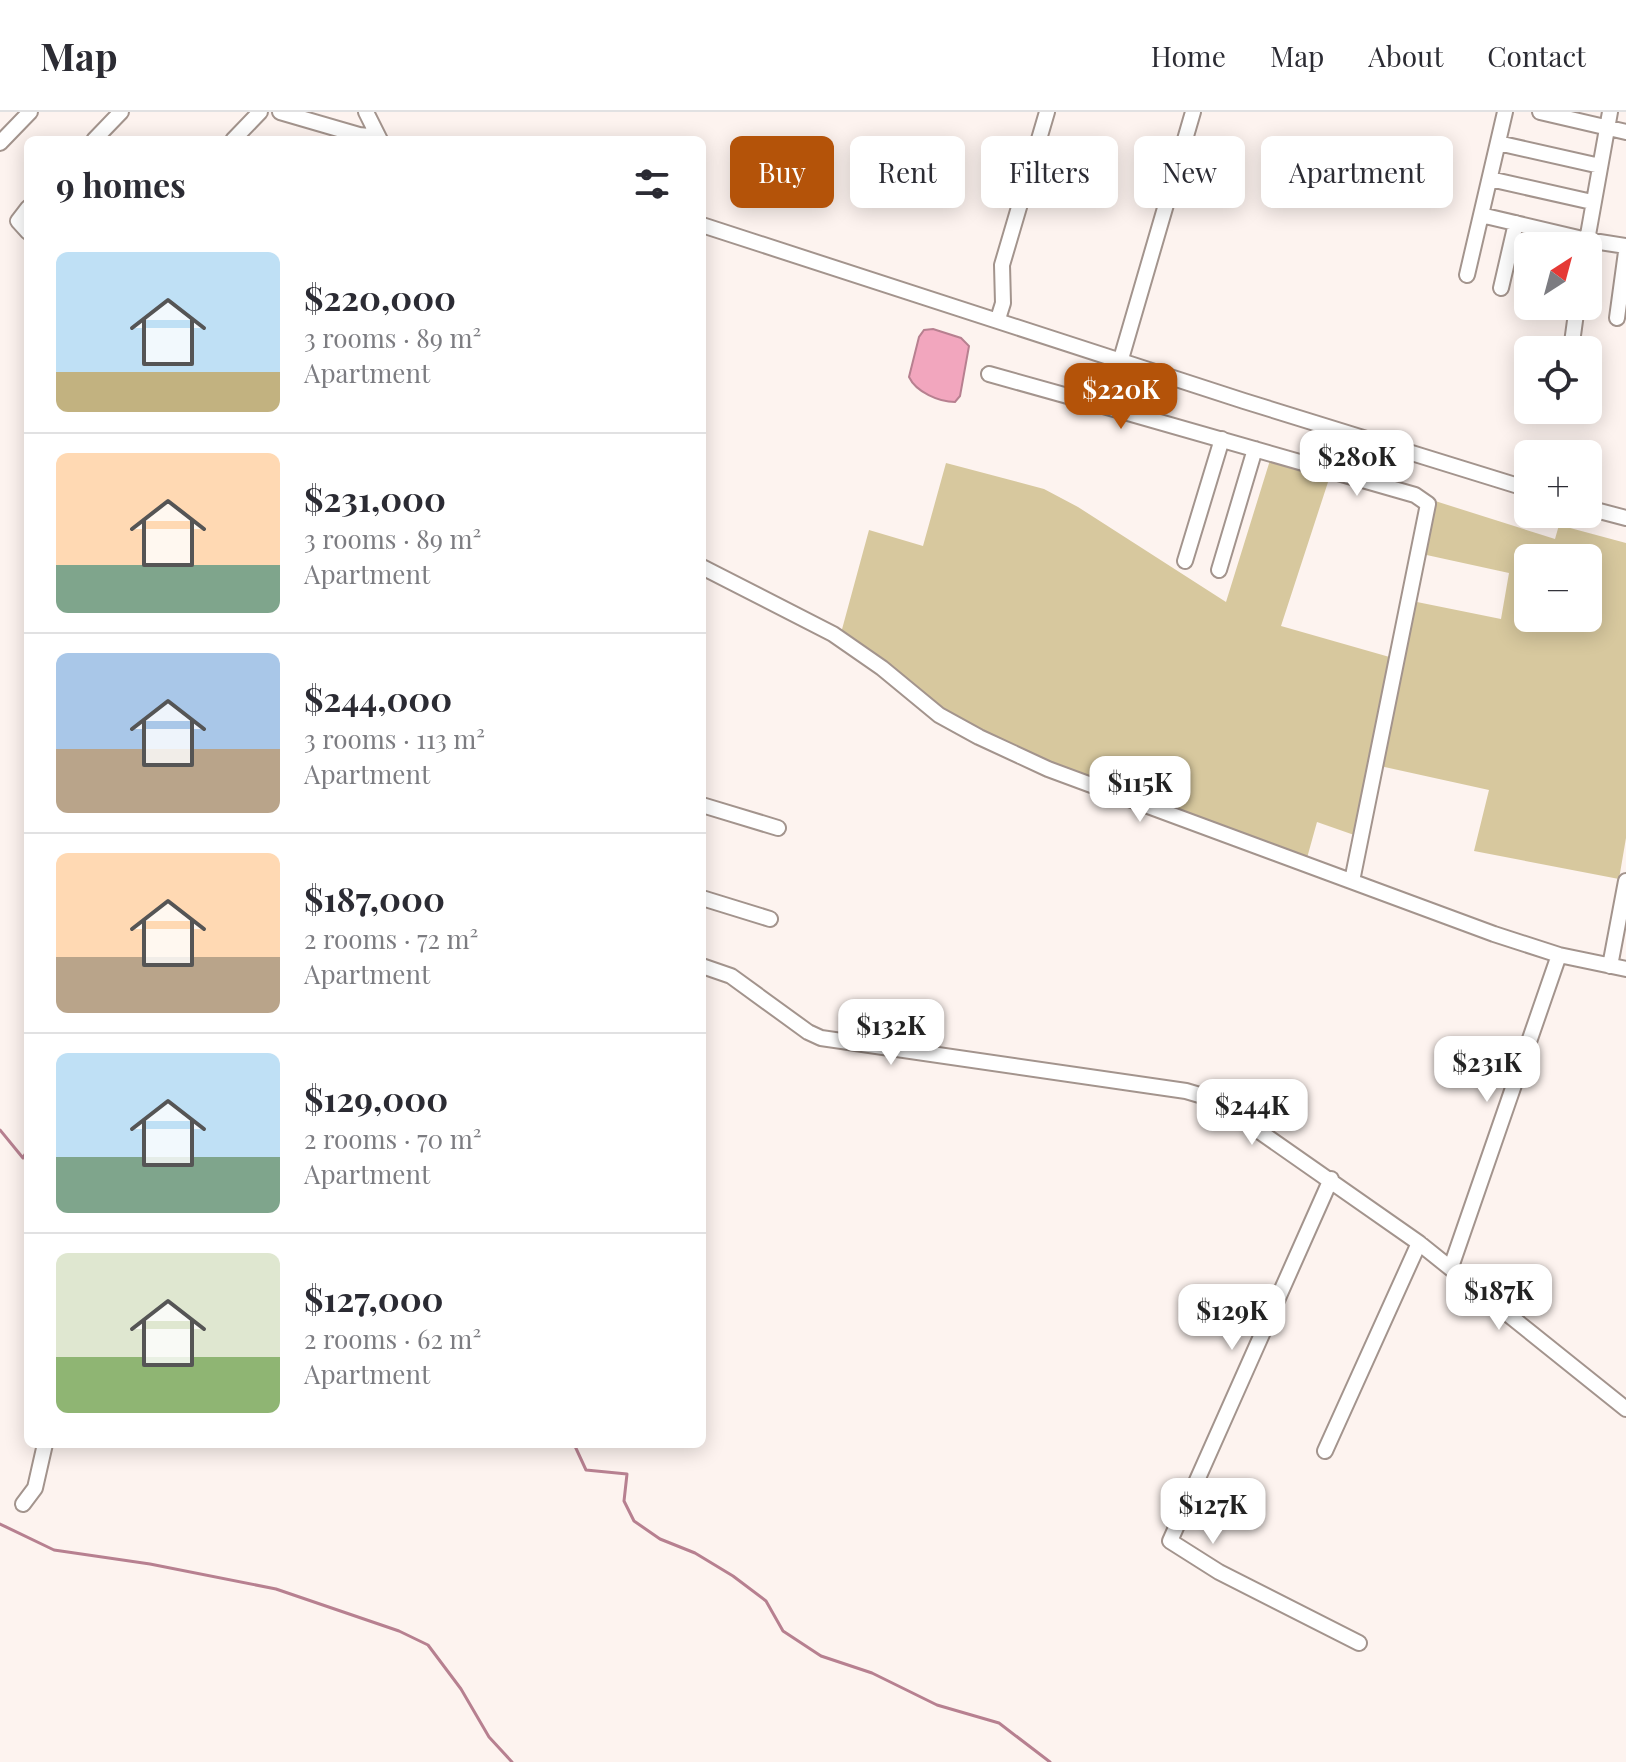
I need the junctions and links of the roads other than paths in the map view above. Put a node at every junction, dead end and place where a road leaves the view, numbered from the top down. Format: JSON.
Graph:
{"nodes":[{"id":1,"x":30,"y":112,"type":"edge"},
{"id":2,"x":121,"y":112,"type":"edge"},
{"id":3,"x":260,"y":112,"type":"edge"},
{"id":4,"x":280,"y":112,"type":"edge"},
{"id":5,"x":366,"y":112,"type":"edge"},
{"id":6,"x":1047,"y":112,"type":"edge"},
{"id":7,"x":1193,"y":112,"type":"edge"},
{"id":8,"x":1505,"y":112,"type":"edge"},
{"id":9,"x":1540,"y":112,"type":"edge"},
{"id":10,"x":1610,"y":112,"type":"edge"},
{"id":11,"x":1607,"y":129,"type":"junction"},
{"id":12,"x":1626,"y":132,"type":"edge"},
{"id":13,"x":98,"y":136,"type":"edge"},
{"id":14,"x":237,"y":136,"type":"edge"},
{"id":15,"x":366,"y":136,"type":"edge"},
{"id":16,"x":378,"y":136,"type":"edge"},
{"id":17,"x":0,"y":143,"type":"edge"},
{"id":18,"x":1498,"y":143,"type":"junction"},
{"id":19,"x":1600,"y":166,"type":"junction"},
{"id":20,"x":1490,"y":179,"type":"junction"},
{"id":21,"x":1592,"y":202,"type":"junction"},
{"id":22,"x":1481,"y":215,"type":"junction"},
{"id":23,"x":1516,"y":223,"type":"junction"},
{"id":24,"x":706,"y":226,"type":"edge"},
{"id":25,"x":1536,"y":232,"type":"edge"},
{"id":26,"x":1588,"y":232,"type":"edge"},
{"id":27,"x":1602,"y":245,"type":"edge"},
{"id":28,"x":1626,"y":249,"type":"edge"},
{"id":29,"x":1467,"y":275,"type":"dead end"},
{"id":30,"x":1501,"y":288,"type":"dead end"},
{"id":31,"x":1617,"y":318,"type":"dead end"},
{"id":32,"x":998,"y":319,"type":"junction"},
{"id":33,"x":1120,"y":358,"type":"junction"},
{"id":34,"x":989,"y":374,"type":"dead end"},
{"id":35,"x":1107,"y":407,"type":"junction"},
{"id":36,"x":1222,"y":439,"type":"junction"},
{"id":37,"x":1255,"y":449,"type":"junction"},
{"id":38,"x":1514,"y":485,"type":"edge"},
{"id":39,"x":1602,"y":512,"type":"edge"},
{"id":40,"x":1626,"y":518,"type":"edge"},
{"id":41,"x":1185,"y":561,"type":"dead end"},
{"id":42,"x":706,"y":570,"type":"edge"},
{"id":43,"x":1219,"y":570,"type":"dead end"},
{"id":44,"x":706,"y":806,"type":"edge"},
{"id":45,"x":778,"y":828,"type":"dead end"},
{"id":46,"x":1352,"y":881,"type":"junction"},
{"id":47,"x":1626,"y":881,"type":"edge"},
{"id":48,"x":706,"y":899,"type":"edge"},
{"id":49,"x":770,"y":919,"type":"dead end"},
{"id":50,"x":1559,"y":955,"type":"junction"},
{"id":51,"x":1610,"y":966,"type":"junction"},
{"id":52,"x":706,"y":967,"type":"edge"},
{"id":53,"x":1626,"y":969,"type":"edge"},
{"id":54,"x":1331,"y":1179,"type":"junction"},
{"id":55,"x":1419,"y":1243,"type":"junction"},
{"id":56,"x":1451,"y":1267,"type":"junction"},
{"id":57,"x":1626,"y":1409,"type":"edge"},
{"id":58,"x":44,"y":1448,"type":"edge"},
{"id":59,"x":1325,"y":1451,"type":"dead end"},
{"id":60,"x":23,"y":1504,"type":"dead end"},
{"id":61,"x":1359,"y":1643,"type":"dead end"}],
"edges":[{"from":1,"to":17,"type":"street"},
{"from":2,"to":13,"type":"street"},
{"from":3,"to":14,"type":"street"},
{"from":4,"to":15,"type":"street"},
{"from":5,"to":16,"type":"street"},
{"from":6,"to":32,"type":"street"},
{"from":7,"to":33,"type":"street"},
{"from":8,"to":18,"type":"street"},
{"from":9,"to":11,"type":"street"},
{"from":10,"to":11,"type":"street"},
{"from":11,"to":12,"type":"street"},
{"from":11,"to":19,"type":"street"},
{"from":18,"to":19,"type":"street"},
{"from":18,"to":20,"type":"street"},
{"from":19,"to":21,"type":"street"},
{"from":20,"to":21,"type":"street"},
{"from":20,"to":22,"type":"street"},
{"from":21,"to":26,"type":"street"},
{"from":22,"to":23,"type":"street"},
{"from":22,"to":29,"type":"street"},
{"from":23,"to":25,"type":"street"},
{"from":23,"to":30,"type":"street"},
{"from":24,"to":32,"type":"street"},
{"from":27,"to":28,"type":"street"},
{"from":28,"to":31,"type":"street"},
{"from":32,"to":33,"type":"street"},
{"from":33,"to":35,"type":"street"},
{"from":33,"to":38,"type":"street"},
{"from":34,"to":35,"type":"street"},
{"from":35,"to":36,"type":"street"},
{"from":36,"to":37,"type":"street"},
{"from":36,"to":41,"type":"street"},
{"from":37,"to":43,"type":"street"},
{"from":37,"to":46,"type":"street"},
{"from":39,"to":40,"type":"street"},
{"from":42,"to":46,"type":"street"},
{"from":44,"to":45,"type":"street"},
{"from":46,"to":50,"type":"street"},
{"from":47,"to":51,"type":"street"},
{"from":48,"to":49,"type":"street"},
{"from":50,"to":51,"type":"street"},
{"from":50,"to":56,"type":"street"},
{"from":51,"to":53,"type":"street"},
{"from":52,"to":54,"type":"street"},
{"from":54,"to":55,"type":"street"},
{"from":54,"to":61,"type":"street"},
{"from":55,"to":56,"type":"street"},
{"from":55,"to":59,"type":"street"},
{"from":56,"to":57,"type":"street"},
{"from":58,"to":60,"type":"street"}]}
